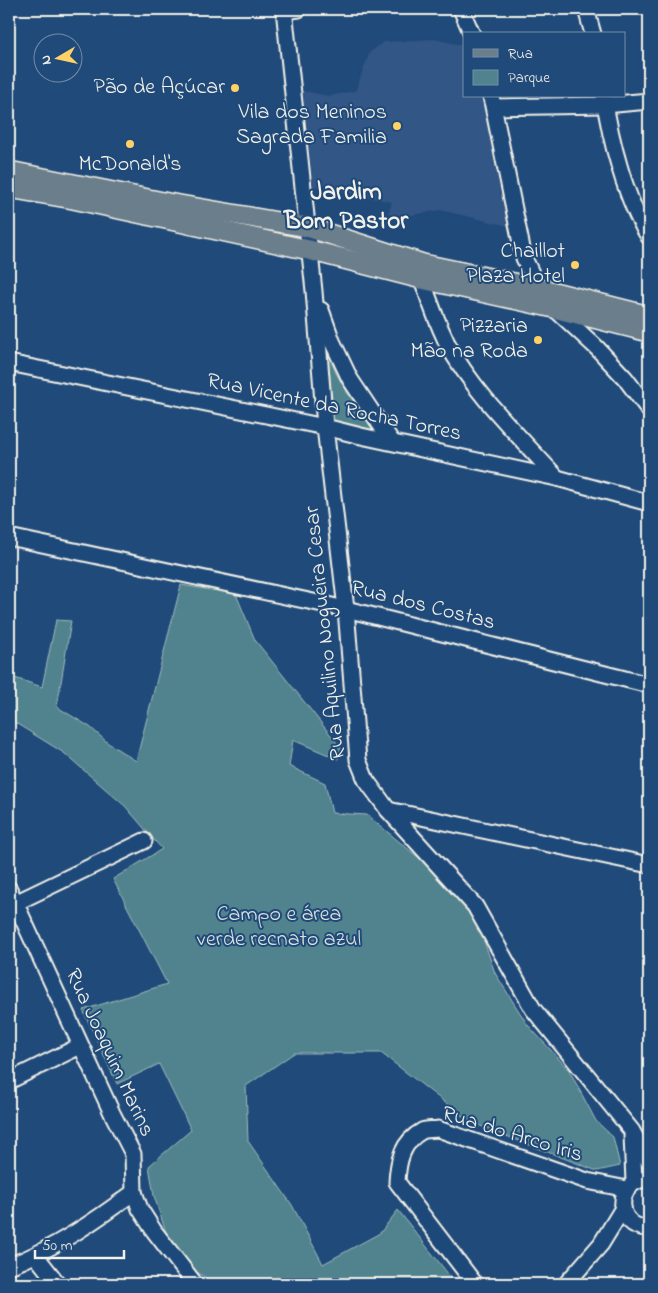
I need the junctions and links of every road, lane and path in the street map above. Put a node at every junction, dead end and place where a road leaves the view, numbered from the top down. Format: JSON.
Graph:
{"nodes":[{"id":1,"x":289,"y":9,"type":"edge"},
{"id":2,"x":461,"y":9,"type":"edge"},
{"id":3,"x":586,"y":9,"type":"edge"},
{"id":4,"x":471,"y":32,"type":"edge"},
{"id":5,"x":592,"y":32,"type":"edge"},
{"id":6,"x":605,"y":101,"type":"edge"},
{"id":7,"x":649,"y":101,"type":"edge"},
{"id":8,"x":492,"y":102,"type":"edge"},
{"id":9,"x":9,"y":171,"type":"edge"},
{"id":10,"x":9,"y":188,"type":"edge"},
{"id":11,"x":306,"y":227,"type":"junction"},
{"id":12,"x":649,"y":237,"type":"edge"},
{"id":13,"x":309,"y":250,"type":"junction"},
{"id":14,"x":422,"y":272,"type":"junction"},
{"id":15,"x":538,"y":288,"type":"junction"},
{"id":16,"x":314,"y":291,"type":"junction"},
{"id":17,"x":554,"y":308,"type":"junction"},
{"id":18,"x":649,"y":316,"type":"edge"},
{"id":19,"x":649,"y":332,"type":"edge"},
{"id":20,"x":9,"y":363,"type":"edge"},
{"id":21,"x":649,"y":410,"type":"edge"},
{"id":22,"x":325,"y":426,"type":"junction"},
{"id":23,"x":392,"y":442,"type":"junction"},
{"id":24,"x":557,"y":478,"type":"junction"},
{"id":25,"x":649,"y":503,"type":"edge"},
{"id":26,"x":9,"y":537,"type":"edge"},
{"id":27,"x":346,"y":608,"type":"junction"},
{"id":28,"x":649,"y":685,"type":"edge"},
{"id":29,"x":388,"y":810,"type":"junction"},
{"id":30,"x":144,"y":841,"type":"dead end"},
{"id":31,"x":649,"y":865,"type":"edge"},
{"id":32,"x":9,"y":888,"type":"edge"},
{"id":33,"x":13,"y":904,"type":"edge"},
{"id":34,"x":80,"y":1046,"type":"junction"},
{"id":35,"x":9,"y":1081,"type":"edge"},
{"id":36,"x":632,"y":1131,"type":"junction"},
{"id":37,"x":649,"y":1162,"type":"edge"},
{"id":38,"x":637,"y":1183,"type":"edge"},
{"id":39,"x":134,"y":1192,"type":"junction"},
{"id":40,"x":623,"y":1208,"type":"junction"},
{"id":41,"x":646,"y":1227,"type":"edge"},
{"id":42,"x":601,"y":1244,"type":"junction"},
{"id":43,"x":36,"y":1256,"type":"junction"},
{"id":44,"x":9,"y":1266,"type":"edge"},
{"id":45,"x":58,"y":1284,"type":"edge"},
{"id":46,"x":195,"y":1284,"type":"edge"},
{"id":47,"x":475,"y":1284,"type":"edge"},
{"id":48,"x":566,"y":1284,"type":"edge"}],
"edges":[{"from":1,"to":11,"type":"street","name":"Rua Aquilino Nogueira Cesar"},
{"from":2,"to":4,"type":"street"},
{"from":3,"to":5,"type":"street"},
{"from":6,"to":7,"type":"street"},
{"from":6,"to":8,"type":"street"},
{"from":6,"to":12,"type":"street"},
{"from":8,"to":15,"type":"street"},
{"from":9,"to":11,"type":"main road"},
{"from":10,"to":13,"type":"main road"},
{"from":11,"to":13,"type":"street","name":"Rua Aquilino Nogueira Cesar"},
{"from":11,"to":14,"type":"main road"},
{"from":13,"to":14,"type":"main road"},
{"from":13,"to":16,"type":"street","name":"Rua Aquilino Nogueira Cesar"},
{"from":14,"to":15,"type":"main road"},
{"from":14,"to":17,"type":"main road"},
{"from":14,"to":24,"type":"street"},
{"from":15,"to":17,"type":"street"},
{"from":15,"to":18,"type":"main road"},
{"from":16,"to":22,"type":"street","name":"Rua Aquilino Nogueira Cesar"},
{"from":16,"to":23,"type":"street"},
{"from":17,"to":19,"type":"main road"},
{"from":17,"to":21,"type":"street"},
{"from":20,"to":22,"type":"street","name":"Rua Vicente da Rocha Torres"},
{"from":22,"to":23,"type":"street","name":"Rua Vicente da Rocha Torres"},
{"from":22,"to":27,"type":"street","name":"Rua Aquilino Nogueira Cesar"},
{"from":23,"to":24,"type":"street","name":"Rua Vicente da Rocha Torres"},
{"from":24,"to":25,"type":"street","name":"Rua Vicente da Rocha Torres"},
{"from":26,"to":27,"type":"street","name":"Rua dos Costas"},
{"from":27,"to":28,"type":"street","name":"Rua dos Costas"},
{"from":27,"to":29,"type":"street","name":"Rua Aquilino Nogueira Cesar"},
{"from":29,"to":31,"type":"street"},
{"from":29,"to":36,"type":"street","name":"Rua Aquilino Nogueira Cesar"},
{"from":30,"to":33,"type":"street"},
{"from":32,"to":33,"type":"street","name":"Rua Joaquim Marins"},
{"from":33,"to":34,"type":"street","name":"Rua Joaquim Marins"},
{"from":34,"to":35,"type":"street"},
{"from":34,"to":39,"type":"street","name":"Rua Joaquim Marins"},
{"from":36,"to":37,"type":"street","name":"Rua Aquilino Nogueira Cesar"},
{"from":36,"to":38,"type":"street"},
{"from":38,"to":40,"type":"street"},
{"from":38,"to":47,"type":"street","name":"Rua do Arco Íris"},
{"from":39,"to":43,"type":"street"},
{"from":39,"to":46,"type":"street","name":"Rua Joaquim Marins"},
{"from":40,"to":41,"type":"street"},
{"from":40,"to":42,"type":"street"},
{"from":41,"to":42,"type":"street"},
{"from":42,"to":48,"type":"street"},
{"from":43,"to":44,"type":"street"},
{"from":43,"to":45,"type":"street"}]}
